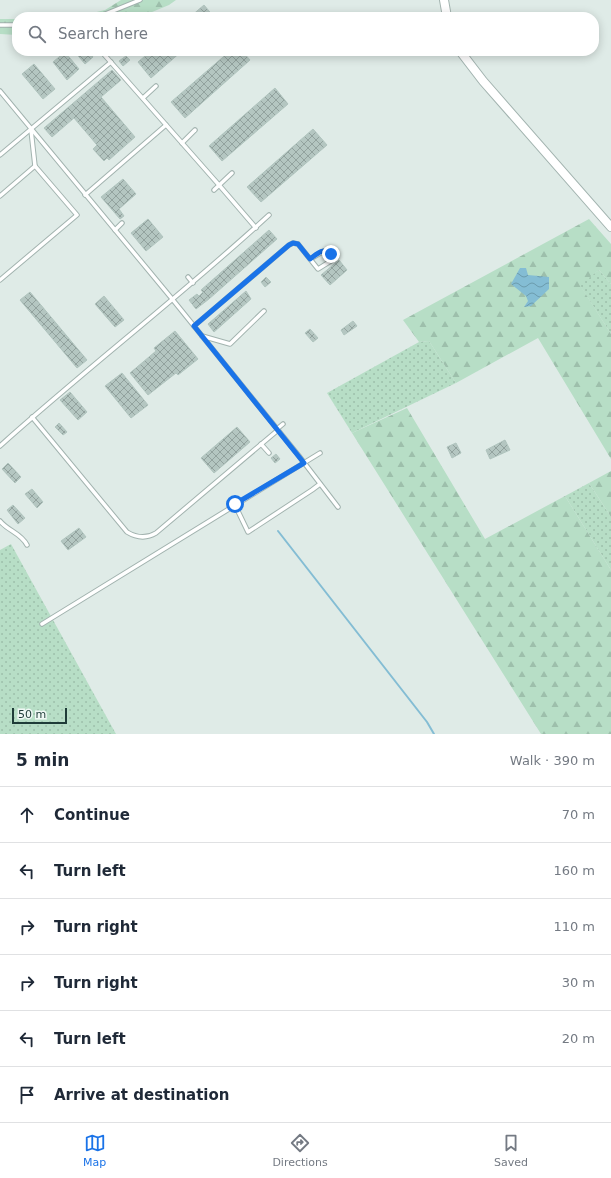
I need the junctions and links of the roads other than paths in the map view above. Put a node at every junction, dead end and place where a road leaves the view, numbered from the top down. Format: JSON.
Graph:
{"nodes":[{"id":1,"x":140,"y":0,"type":"edge"},
{"id":2,"x":444,"y":0,"type":"edge"},
{"id":3,"x":110,"y":12,"type":"edge"},
{"id":4,"x":446,"y":12,"type":"edge"},
{"id":5,"x":0,"y":25,"type":"edge"},
{"id":6,"x":12,"y":25,"type":"edge"},
{"id":7,"x":106,"y":56,"type":"edge"},
{"id":8,"x":464,"y":56,"type":"edge"},
{"id":9,"x":111,"y":62,"type":"junction"},
{"id":10,"x":156,"y":86,"type":"dead end"},
{"id":11,"x":0,"y":91,"type":"edge"},
{"id":12,"x":143,"y":98,"type":"junction"},
{"id":13,"x":166,"y":125,"type":"junction"},
{"id":14,"x":30,"y":129,"type":"junction"},
{"id":15,"x":196,"y":130,"type":"dead end"},
{"id":16,"x":182,"y":143,"type":"junction"},
{"id":17,"x":0,"y":155,"type":"edge"},
{"id":18,"x":35,"y":166,"type":"junction"},
{"id":19,"x":232,"y":173,"type":"dead end"},
{"id":20,"x":219,"y":185,"type":"junction"},
{"id":21,"x":214,"y":190,"type":"dead end"},
{"id":22,"x":85,"y":195,"type":"junction"},
{"id":23,"x":0,"y":196,"type":"edge"},
{"id":24,"x":270,"y":215,"type":"dead end"},
{"id":25,"x":122,"y":223,"type":"dead end"},
{"id":26,"x":611,"y":227,"type":"edge"},
{"id":27,"x":256,"y":228,"type":"junction"},
{"id":28,"x":114,"y":230,"type":"junction"},
{"id":29,"x":310,"y":259,"type":"junction"},
{"id":30,"x":188,"y":277,"type":"dead end"},
{"id":31,"x":0,"y":280,"type":"edge"},
{"id":32,"x":193,"y":283,"type":"junction"},
{"id":33,"x":173,"y":300,"type":"junction"},
{"id":34,"x":264,"y":311,"type":"dead end"},
{"id":35,"x":194,"y":326,"type":"junction"},
{"id":36,"x":202,"y":336,"type":"junction"},
{"id":37,"x":32,"y":417,"type":"junction"},
{"id":38,"x":283,"y":424,"type":"dead end"},
{"id":39,"x":277,"y":430,"type":"junction"},
{"id":40,"x":261,"y":444,"type":"junction"},
{"id":41,"x":0,"y":446,"type":"edge"},
{"id":42,"x":269,"y":452,"type":"dead end"},
{"id":43,"x":320,"y":453,"type":"dead end"},
{"id":44,"x":304,"y":463,"type":"junction"},
{"id":45,"x":320,"y":484,"type":"junction"},
{"id":46,"x":235,"y":504,"type":"junction"},
{"id":47,"x":338,"y":507,"type":"dead end"},
{"id":48,"x":0,"y":521,"type":"edge"},
{"id":49,"x":27,"y":545,"type":"dead end"},
{"id":50,"x":42,"y":624,"type":"dead end"}],
"edges":[{"from":1,"to":3,"type":"lane"},
{"from":2,"to":4,"type":"street"},
{"from":5,"to":6,"type":"lane"},
{"from":7,"to":9,"type":"lane"},
{"from":8,"to":26,"type":"street"},
{"from":9,"to":12,"type":"lane"},
{"from":9,"to":14,"type":"lane"},
{"from":10,"to":12,"type":"lane"},
{"from":11,"to":14,"type":"lane"},
{"from":12,"to":13,"type":"lane"},
{"from":13,"to":16,"type":"lane"},
{"from":13,"to":22,"type":"lane"},
{"from":14,"to":17,"type":"lane"},
{"from":14,"to":18,"type":"lane"},
{"from":14,"to":22,"type":"lane"},
{"from":15,"to":16,"type":"lane"},
{"from":16,"to":20,"type":"lane"},
{"from":18,"to":23,"type":"lane"},
{"from":18,"to":31,"type":"lane"},
{"from":19,"to":20,"type":"lane"},
{"from":20,"to":21,"type":"lane"},
{"from":20,"to":27,"type":"lane"},
{"from":22,"to":28,"type":"lane"},
{"from":24,"to":27,"type":"lane"},
{"from":25,"to":28,"type":"lane"},
{"from":27,"to":32,"type":"lane"},
{"from":28,"to":33,"type":"lane"},
{"from":29,"to":29,"type":"lane"},
{"from":29,"to":35,"type":"lane"},
{"from":30,"to":32,"type":"lane"},
{"from":32,"to":33,"type":"lane"},
{"from":33,"to":35,"type":"lane"},
{"from":33,"to":37,"type":"lane"},
{"from":34,"to":36,"type":"lane"},
{"from":35,"to":36,"type":"lane"},
{"from":36,"to":39,"type":"lane"},
{"from":37,"to":40,"type":"lane"},
{"from":37,"to":41,"type":"lane"},
{"from":38,"to":39,"type":"lane"},
{"from":39,"to":40,"type":"lane"},
{"from":39,"to":44,"type":"lane"},
{"from":40,"to":42,"type":"lane"},
{"from":43,"to":44,"type":"lane"},
{"from":44,"to":45,"type":"lane"},
{"from":44,"to":46,"type":"lane"},
{"from":45,"to":46,"type":"lane"},
{"from":45,"to":47,"type":"lane"},
{"from":46,"to":50,"type":"lane"},
{"from":48,"to":49,"type":"lane"}]}
